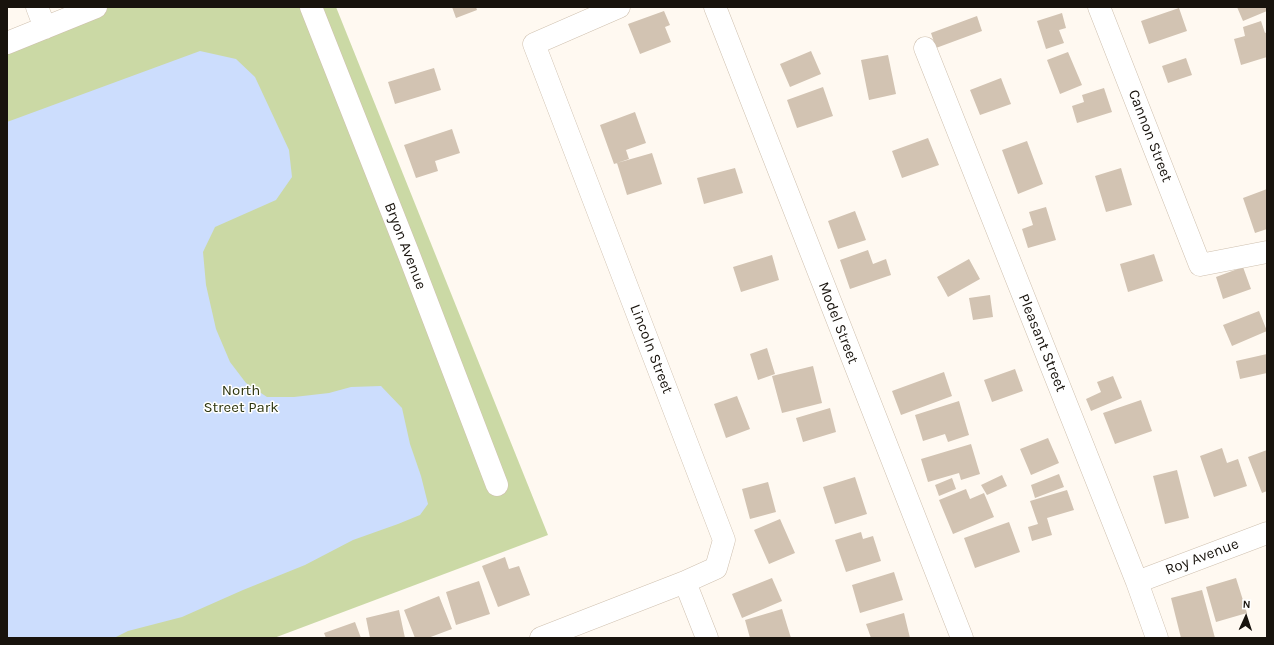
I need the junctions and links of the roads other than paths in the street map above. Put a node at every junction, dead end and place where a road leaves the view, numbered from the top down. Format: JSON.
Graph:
{"nodes":[{"id":1,"x":37,"y":7,"type":"edge"},
{"id":2,"x":96,"y":7,"type":"edge"},
{"id":3,"x":311,"y":7,"type":"edge"},
{"id":4,"x":619,"y":7,"type":"edge"},
{"id":5,"x":715,"y":7,"type":"edge"},
{"id":6,"x":1099,"y":7,"type":"edge"},
{"id":7,"x":45,"y":28,"type":"junction"},
{"id":8,"x":7,"y":43,"type":"edge"},
{"id":9,"x":925,"y":48,"type":"dead end"},
{"id":10,"x":1267,"y":252,"type":"edge"},
{"id":11,"x":497,"y":485,"type":"dead end"},
{"id":12,"x":1267,"y":533,"type":"edge"},
{"id":13,"x":685,"y":582,"type":"junction"},
{"id":14,"x":1137,"y":582,"type":"junction"},
{"id":15,"x":541,"y":638,"type":"edge"},
{"id":16,"x":707,"y":638,"type":"edge"},
{"id":17,"x":962,"y":638,"type":"edge"},
{"id":18,"x":1157,"y":638,"type":"edge"}],
"edges":[{"from":1,"to":7,"type":"street"},
{"from":2,"to":7,"type":"street"},
{"from":3,"to":11,"type":"street","name":"Bryon Avenue"},
{"from":4,"to":13,"type":"street","name":"Lincoln Street"},
{"from":5,"to":17,"type":"street","name":"Model Street"},
{"from":6,"to":10,"type":"street","name":"Cannon Street"},
{"from":7,"to":8,"type":"street"},
{"from":9,"to":14,"type":"street","name":"Pleasant Street"},
{"from":12,"to":14,"type":"street","name":"Roy Avenue"},
{"from":13,"to":15,"type":"street","name":"Lincoln Street"},
{"from":13,"to":16,"type":"street"},
{"from":14,"to":18,"type":"street","name":"Pleasant Street"}]}
